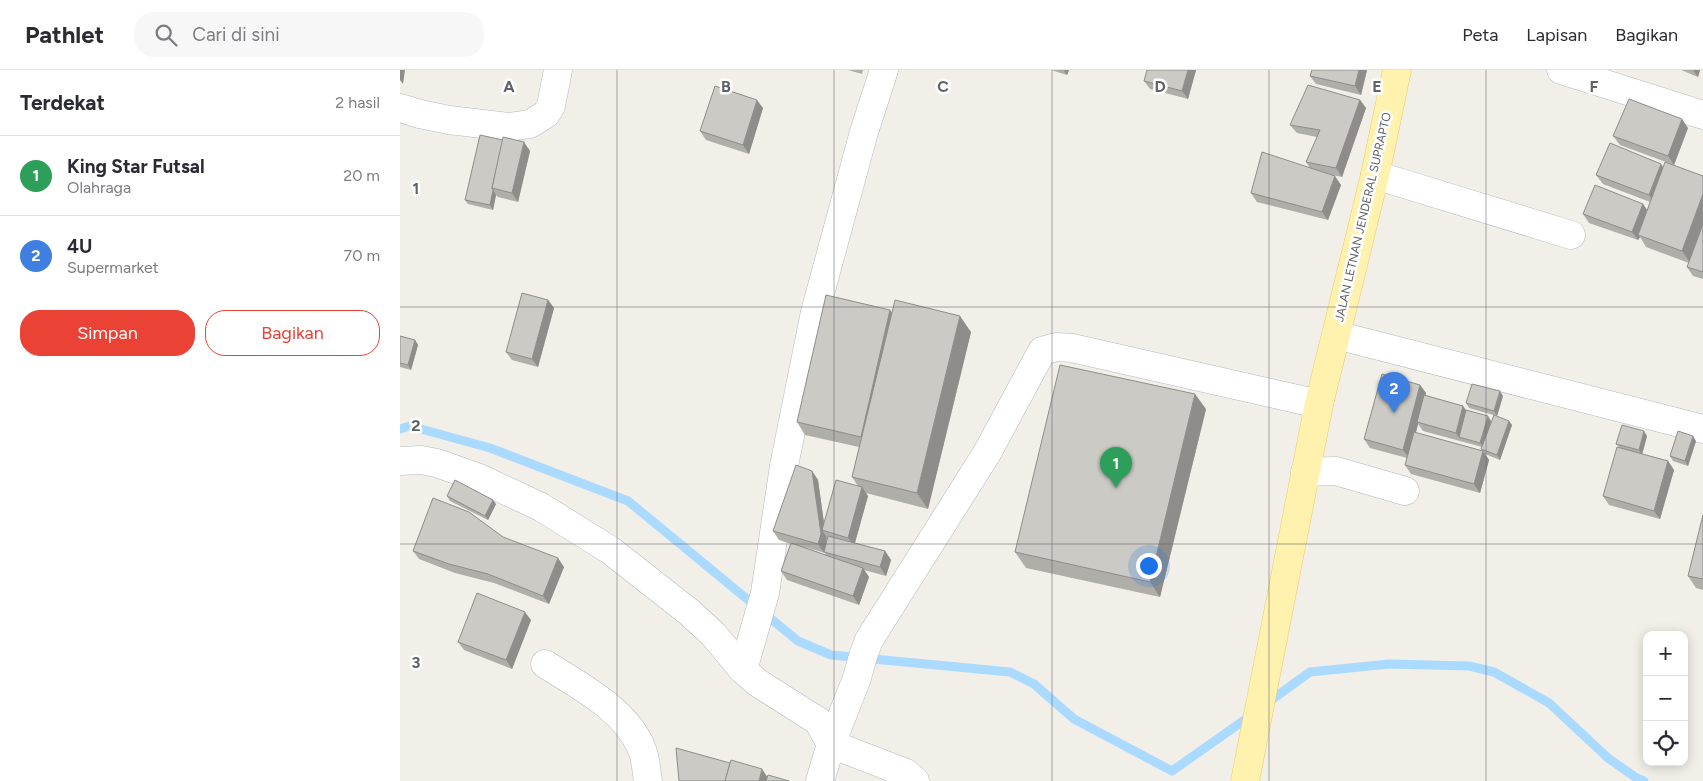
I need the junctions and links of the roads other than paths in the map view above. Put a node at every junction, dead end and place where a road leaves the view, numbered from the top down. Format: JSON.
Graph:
{"nodes":[{"id":1,"x":558,"y":70,"type":"edge"},
{"id":2,"x":884,"y":70,"type":"edge"},
{"id":3,"x":1397,"y":70,"type":"edge"},
{"id":4,"x":1561,"y":70,"type":"edge"},
{"id":5,"x":400,"y":108,"type":"edge"},
{"id":6,"x":1703,"y":115,"type":"edge"},
{"id":7,"x":1375,"y":175,"type":"junction"},
{"id":8,"x":1571,"y":235,"type":"dead end"},
{"id":9,"x":1336,"y":335,"type":"junction"},
{"id":10,"x":1319,"y":404,"type":"junction"},
{"id":11,"x":1703,"y":429,"type":"edge"},
{"id":12,"x":400,"y":462,"type":"edge"},
{"id":13,"x":1305,"y":472,"type":"junction"},
{"id":14,"x":1405,"y":491,"type":"dead end"},
{"id":15,"x":545,"y":664,"type":"dead end"},
{"id":16,"x":743,"y":670,"type":"junction"},
{"id":17,"x":831,"y":744,"type":"junction"},
{"id":18,"x":648,"y":781,"type":"edge"},
{"id":19,"x":820,"y":781,"type":"edge"},
{"id":20,"x":915,"y":781,"type":"edge"},
{"id":21,"x":1245,"y":781,"type":"edge"}],
"edges":[{"from":1,"to":5,"type":"street"},
{"from":2,"to":16,"type":"street"},
{"from":3,"to":7,"type":"main road","name":"JALAN LETNAN JENDERAL SUPRAPTO"},
{"from":4,"to":6,"type":"street"},
{"from":7,"to":8,"type":"street"},
{"from":7,"to":9,"type":"main road","name":"JALAN LETNAN JENDERAL SUPRAPTO"},
{"from":9,"to":10,"type":"main road","name":"JALAN LETNAN JENDERAL SUPRAPTO"},
{"from":9,"to":11,"type":"street"},
{"from":10,"to":13,"type":"main road","name":"JALAN LETNAN JENDERAL SUPRAPTO"},
{"from":10,"to":17,"type":"street"},
{"from":12,"to":16,"type":"street"},
{"from":13,"to":14,"type":"street"},
{"from":13,"to":21,"type":"main road","name":"JALAN LETNAN JENDERAL SUPRAPTO"},
{"from":15,"to":18,"type":"street"},
{"from":16,"to":17,"type":"street"},
{"from":17,"to":19,"type":"street"},
{"from":17,"to":20,"type":"street"}]}
